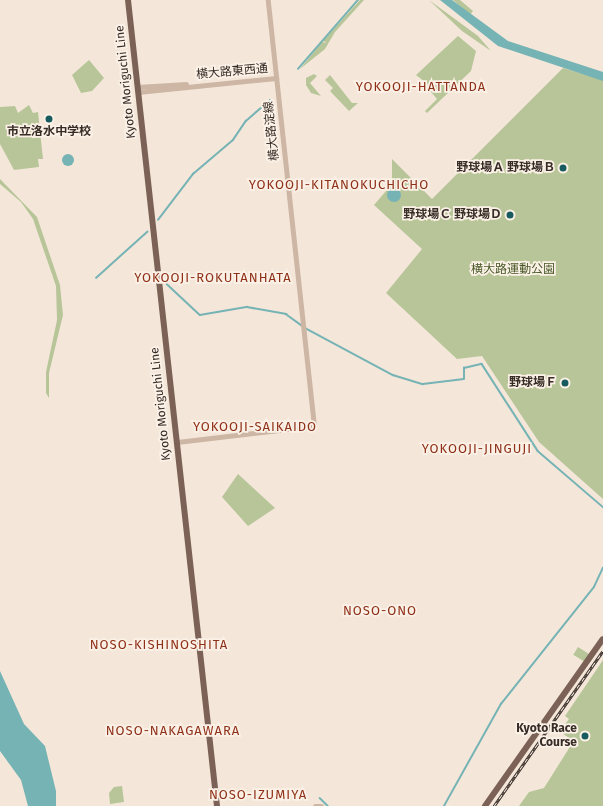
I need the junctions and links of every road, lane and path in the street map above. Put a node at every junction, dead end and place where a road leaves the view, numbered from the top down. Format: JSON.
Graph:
{"nodes":[{"id":1,"x":128,"y":0,"type":"edge"},
{"id":2,"x":268,"y":0,"type":"edge"},
{"id":3,"x":276,"y":78,"type":"junction"},
{"id":4,"x":137,"y":89,"type":"junction"},
{"id":5,"x":177,"y":442,"type":"junction"},
{"id":6,"x":603,"y":639,"type":"edge"},
{"id":7,"x":217,"y":806,"type":"edge"},
{"id":8,"x":315,"y":806,"type":"edge"},
{"id":9,"x":321,"y":806,"type":"edge"},
{"id":10,"x":485,"y":806,"type":"edge"}],
"edges":[{"from":1,"to":4,"type":"main road","name":"Kyoto Moriguchi Line"},
{"from":2,"to":3,"type":"street","name":"横大路淀線"},
{"from":3,"to":4,"type":"street","name":"横大路東西通"},
{"from":3,"to":5,"type":"street","name":"横大路淀線"},
{"from":4,"to":5,"type":"main road","name":"Kyoto Moriguchi Line"},
{"from":5,"to":7,"type":"main road","name":"Kyoto Moriguchi Line"},
{"from":6,"to":10,"type":"main road"},
{"from":8,"to":9,"type":"street"}]}
